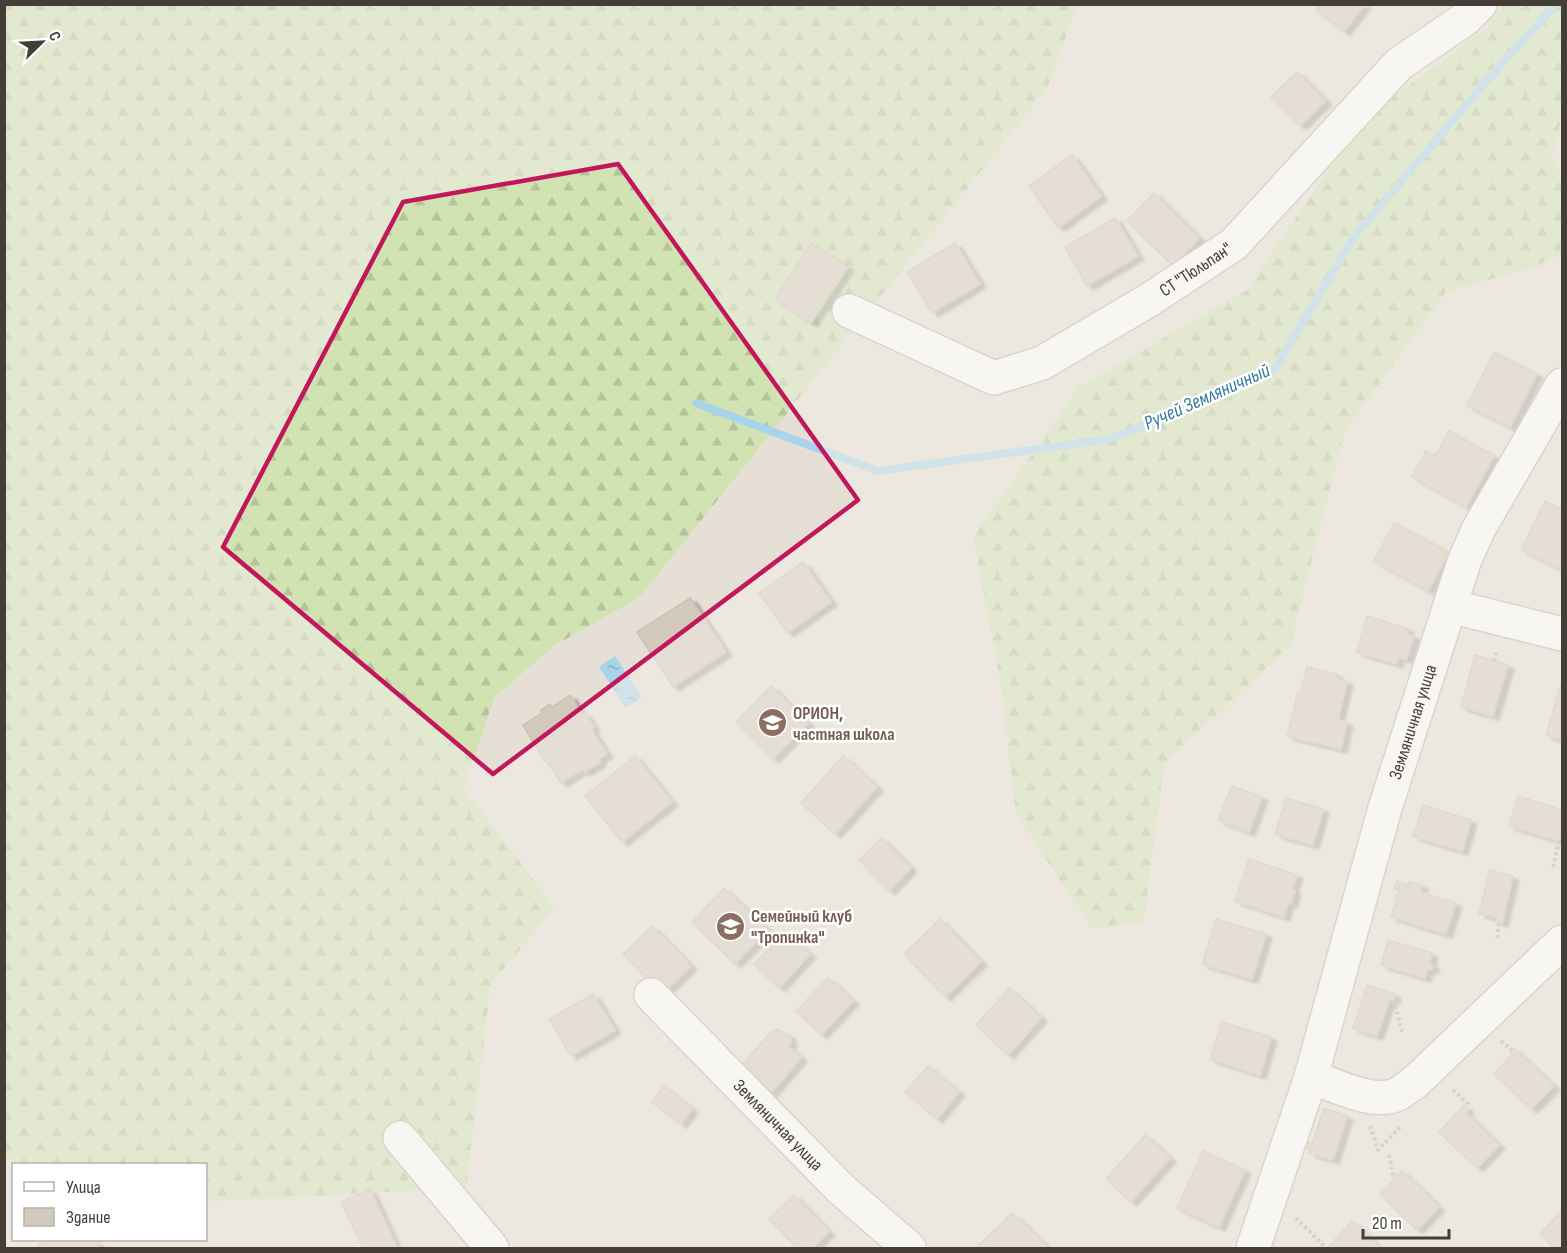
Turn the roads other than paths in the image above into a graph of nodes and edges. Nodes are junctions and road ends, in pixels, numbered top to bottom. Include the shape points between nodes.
1 (1480, 4) edge
2 (849, 311) dead end
3 (1563, 385) edge
4 (1450, 606) junction
5 (1563, 634) edge
6 (1563, 942) edge
7 (651, 995) dead end
8 (1311, 1077) junction
9 (400, 1138) dead end
10 (492, 1248) edge
11 (909, 1248) edge
12 (1253, 1248) edge

1 - 2 street, СТ "Тюльпан" via 1465,19 1399,64 1234,244 1042,363 994,378
3 - 4 street, Земляничная улица via 1478,530
4 - 5 street
4 - 8 street, Земляничная улица via 1385,808
6 - 8 street via 1397,1095 1367,1097
7 - 11 street, Земляничная улица via 841,1189
8 - 12 street, Земляничная улица
9 - 10 street

